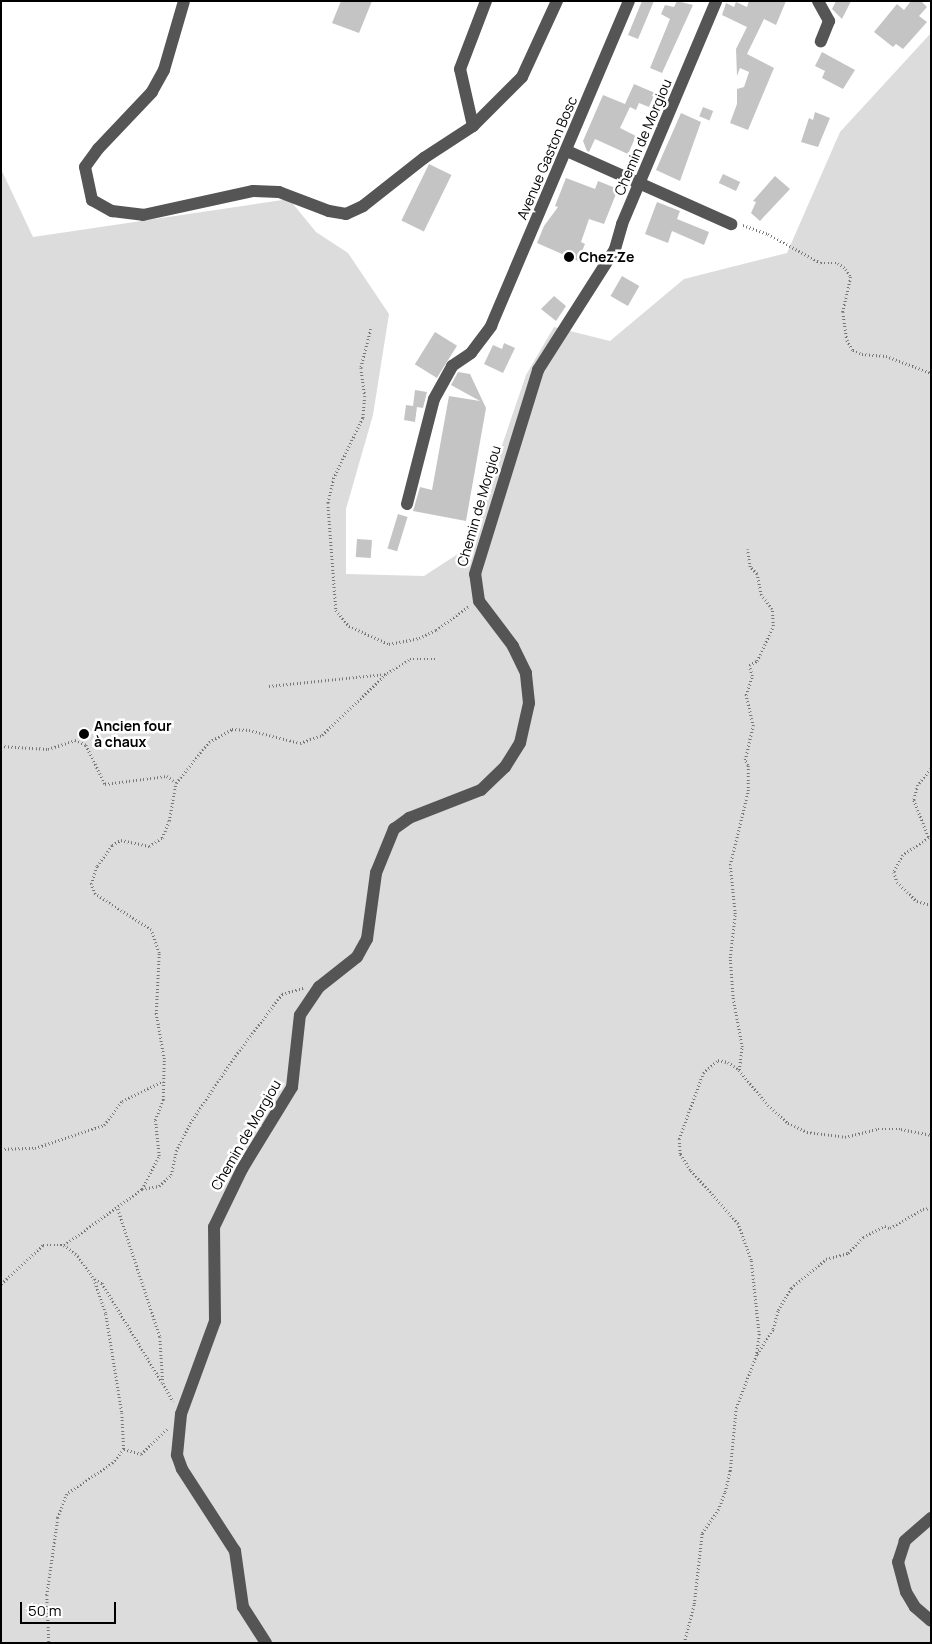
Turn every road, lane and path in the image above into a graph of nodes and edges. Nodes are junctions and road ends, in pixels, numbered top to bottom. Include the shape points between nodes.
1 (184, 1) edge
2 (486, 1) edge
3 (557, 1) edge
4 (629, 1) edge
5 (716, 1) edge
6 (818, 1) edge
7 (821, 41) dead end
8 (473, 126) junction
9 (567, 151) junction
10 (639, 183) junction
11 (732, 224) joint
12 (371, 329) dead end
13 (931, 373) edge
14 (407, 504) dead end
15 (747, 549) dead end
16 (479, 601) junction
17 (435, 659) dead end
18 (387, 673) junction
19 (269, 686) dead end
20 (1, 746) edge
21 (931, 769) edge
22 (176, 783) junction
23 (931, 905) edge
24 (324, 982) junction
25 (740, 1070) junction
26 (163, 1081) junction
27 (931, 1135) edge
28 (1, 1149) edge
29 (142, 1189) junction
30 (931, 1208) edge
31 (118, 1209) junction
32 (64, 1245) junction
33 (94, 1278) junction
34 (1, 1284) edge
35 (756, 1356) junction
36 (163, 1383) junction
37 (180, 1419) junction
38 (124, 1449) junction
39 (931, 1518) edge
40 (931, 1621) edge
41 (49, 1643) edge
42 (266, 1643) edge
43 (684, 1643) edge

1 - 8 street via 164,70 152,92 85,167 92,200 112,211 142,215 253,191 279,192 346,214 364,206 424,158
2 - 8 street via 460,69
3 - 8 street via 522,77
4 - 9 street, Avenue Gaston Bosc
5 - 10 street, Chemin de Morgiou
6 - 7 street via 829,21
9 - 10 street
9 - 14 street, Avenue Gaston Bosc via 491,326 471,354 452,366 434,399
10 - 11 street
10 - 16 street, Chemin de Morgiou via 615,249 552,344 526,400 475,574
11 - 13 path via 768,234 820,263 838,263 851,277 843,312 847,340 853,350 886,356
12 - 16 path via 361,368 366,396 363,418 334,478 328,503 336,610 349,626 389,644 419,638 436,630
15 - 25 path via 761,595 772,609 773,626 757,661 749,665 752,676 746,695 753,726 745,760 748,765 748,791 730,865 735,914 730,958 733,1000 742,1047
16 - 24 street, Chemin de Morgiou via 513,646 526,673 529,703 520,743 505,767 481,790 396,826 376,873 370,900 370,930 363,948 354,960
17 - 18 path via 410,659
18 - 19 path
18 - 22 path via 322,735 300,743 232,729 209,742
20 - 22 path via 48,749 75,740 86,745 105,784 167,776
21 - 23 path via 918,785 914,800 929,838 902,856 894,872 897,882 917,901
22 - 26 path via 169,821 162,838 149,846 121,840 112,844 97,866 91,884 95,894 108,904 132,915 152,930 160,961 156,1014 163,1044
24 - 29 path via 282,994 190,1123 176,1151 171,1175 159,1186
24 - 37 street, Chemin de Morgiou via 298,1019 296,1072 292,1087 242,1170 216,1221 212,1251 215,1321
25 - 27 path via 768,1106 788,1123 807,1132 845,1137 878,1129 902,1129
25 - 35 path via 728,1062 718,1060 710,1064 703,1073 679,1139 680,1154 690,1170 726,1208 745,1240 757,1302
26 - 28 path via 122,1101 104,1125 35,1148
26 - 29 path via 163,1100 155,1120 159,1156
29 - 31 path
30 - 35 path via 863,1237 848,1253 826,1259 791,1288 778,1310 773,1329
31 - 32 path
31 - 36 path via 160,1337
32 - 33 path via 78,1256
32 - 34 path via 43,1245
33 - 36 path via 102,1283
33 - 38 path via 106,1314 122,1413
35 - 43 path via 736,1408 730,1472 724,1492 718,1510 702,1533 694,1604
36 - 37 path
37 - 38 path via 164,1430 142,1454
37 - 42 street, Chemin de Morgiou via 177,1449 180,1464 235,1551 243,1607
38 - 41 path via 113,1463 67,1494 58,1518 47,1595
39 - 40 street via 905,1541 898,1562 906,1592 915,1607

